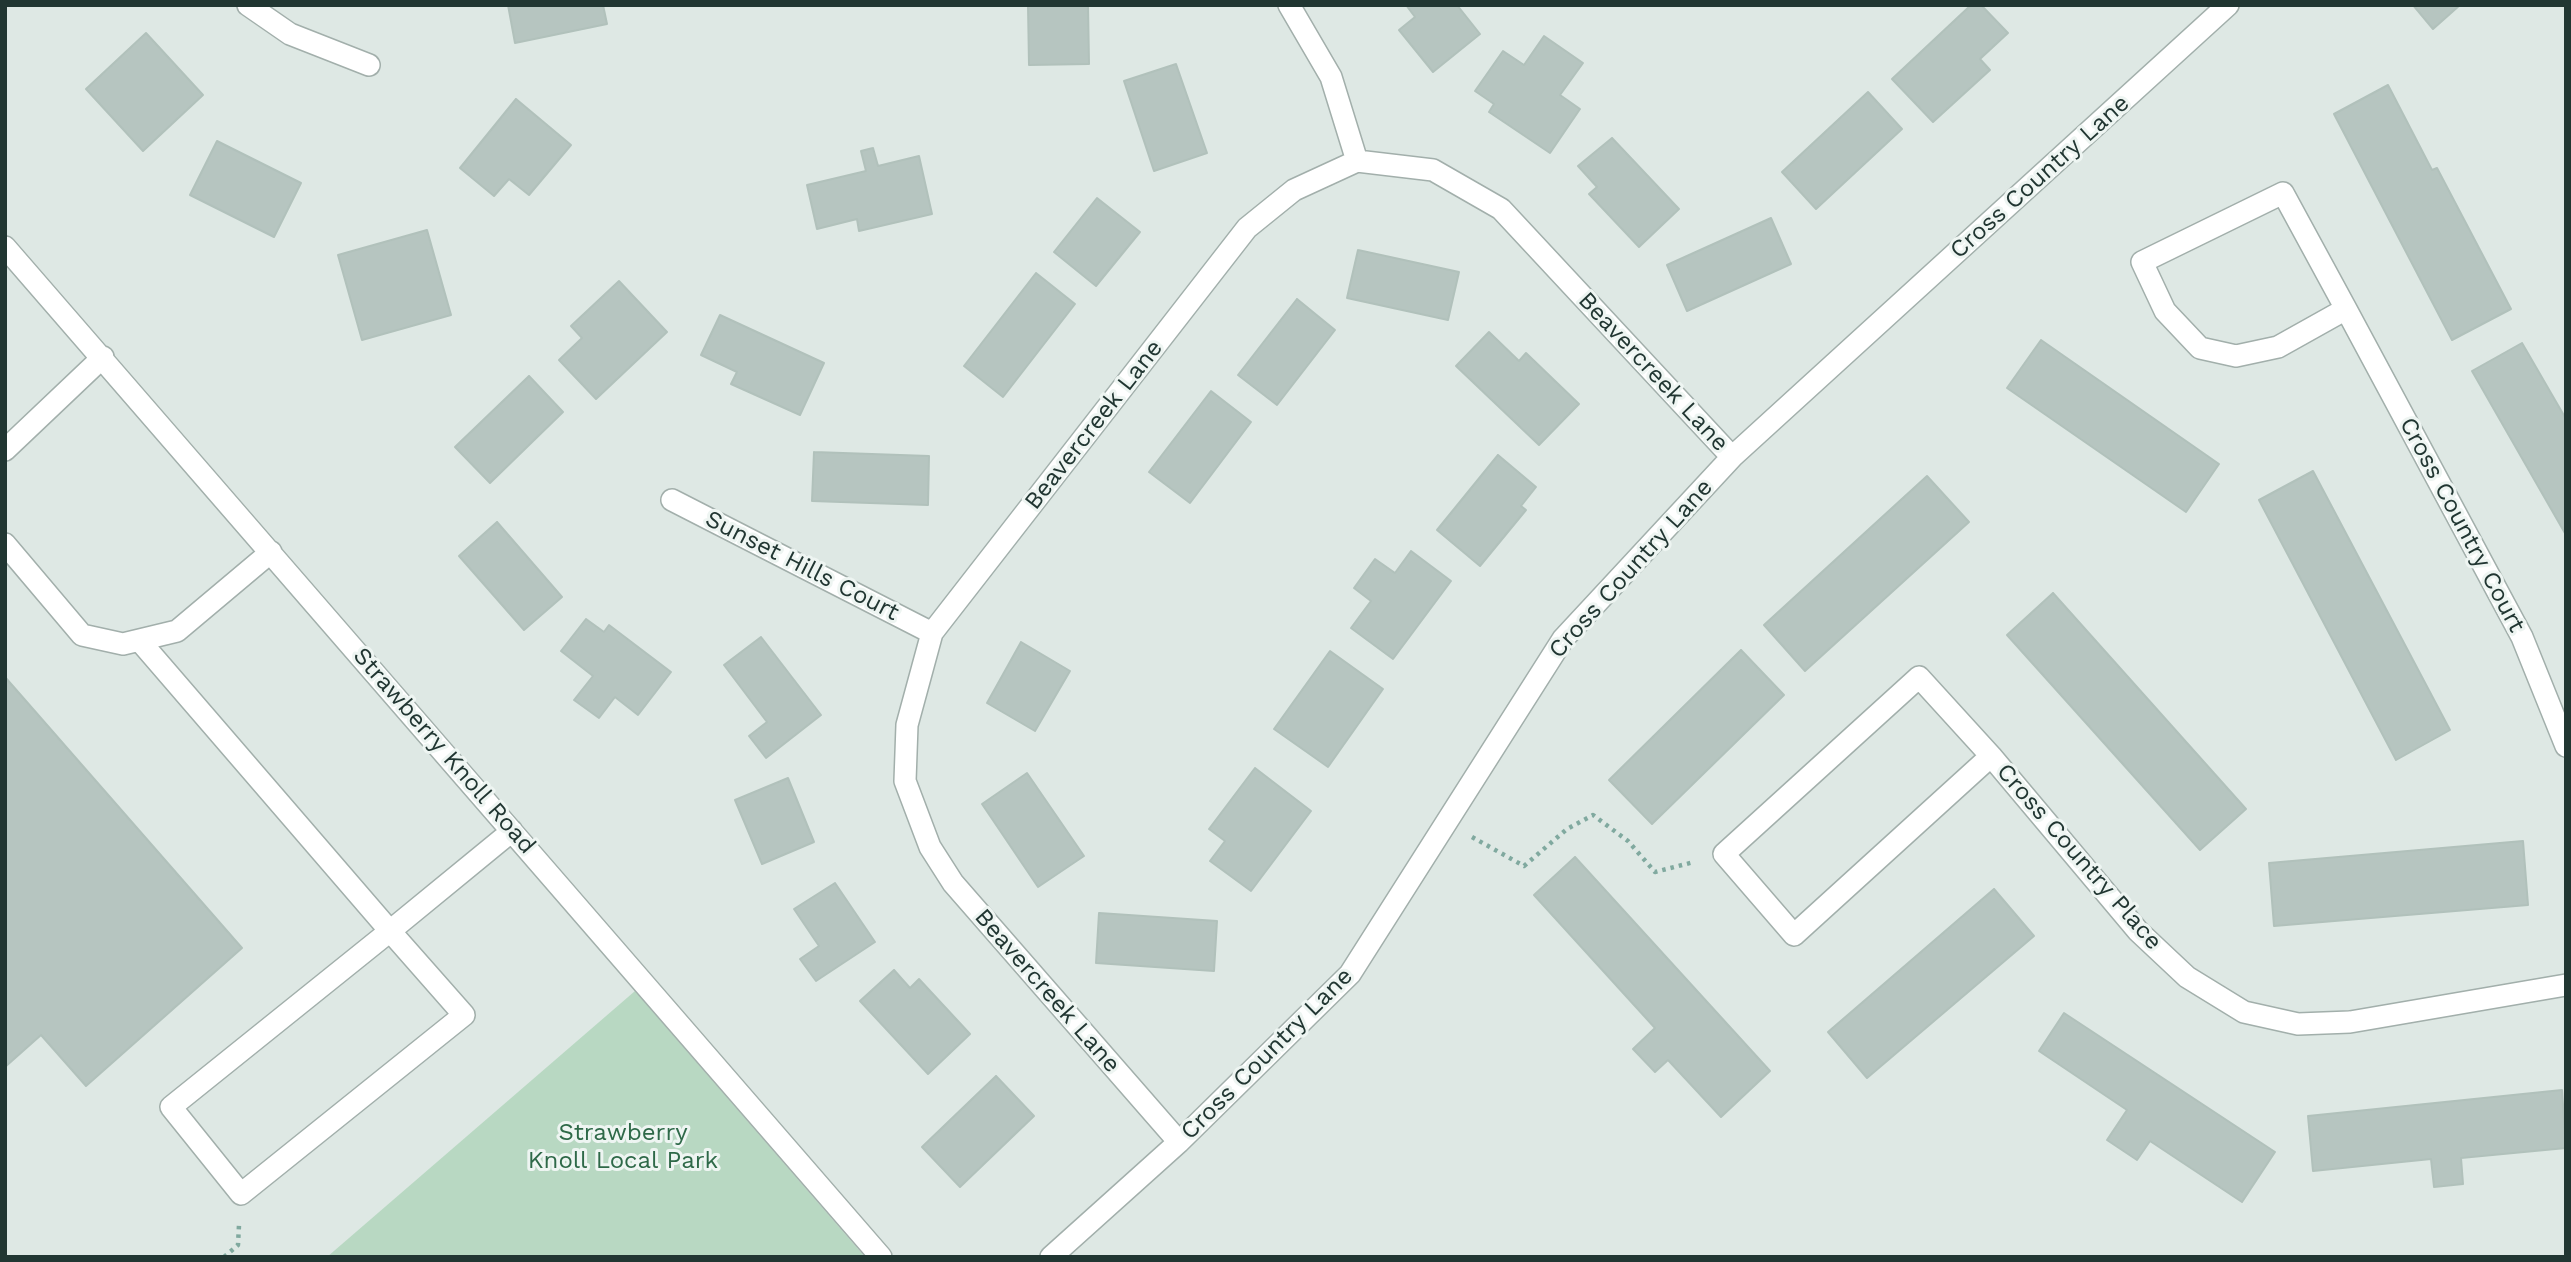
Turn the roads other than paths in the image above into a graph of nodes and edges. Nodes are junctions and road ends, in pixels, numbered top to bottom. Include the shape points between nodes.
1 (248, 5) edge
2 (1289, 5) edge
3 (2228, 5) edge
4 (369, 65) dead end
5 (1357, 162) junction
6 (5, 247) edge
7 (2346, 309) junction
8 (103, 358) junction
9 (5, 450) edge
10 (1732, 457) junction
11 (672, 500) dead end
12 (5, 544) edge
13 (271, 552) junction
14 (932, 633) junction
15 (139, 640) junction
16 (2566, 746) edge
17 (1990, 756) junction
18 (512, 831) junction
19 (390, 931) junction
20 (2566, 985) edge
21 (1179, 1142) junction
22 (881, 1257) edge
23 (1051, 1257) edge

1 - 4 street via 290,34
2 - 5 street via 1331,77
3 - 10 street, Cross Country Lane
5 - 10 street, Beavercreek Lane via 1433,170 1501,209
5 - 14 street, Beavercreek Lane via 1294,190 1247,228
6 - 8 street, Strawberry Knoll Road
7 - 7 street, Cross Country Court via 2283,193 2142,262 2165,311 2200,348 2236,356 2278,347
7 - 16 street, Cross Country Court via 2522,636
8 - 9 street
8 - 13 street, Strawberry Knoll Road
10 - 21 street, Cross Country Lane via 1563,639 1350,974
11 - 14 street, Sunset Hills Court
12 - 15 street via 82,635 123,644
13 - 15 street via 177,631
13 - 18 street, Strawberry Knoll Road
14 - 21 street, Beavercreek Lane via 907,725 905,781 930,847 953,883
15 - 19 street
17 - 17 street, Cross Country Place via 1919,677 1724,854 1794,935
17 - 20 street, Cross Country Place via 2138,931 2188,976 2244,1012 2298,1024 2350,1022
18 - 19 street
18 - 22 street, Strawberry Knoll Road
19 - 19 street via 464,1015 242,1194 170,1107
21 - 23 street, Cross Country Lane

